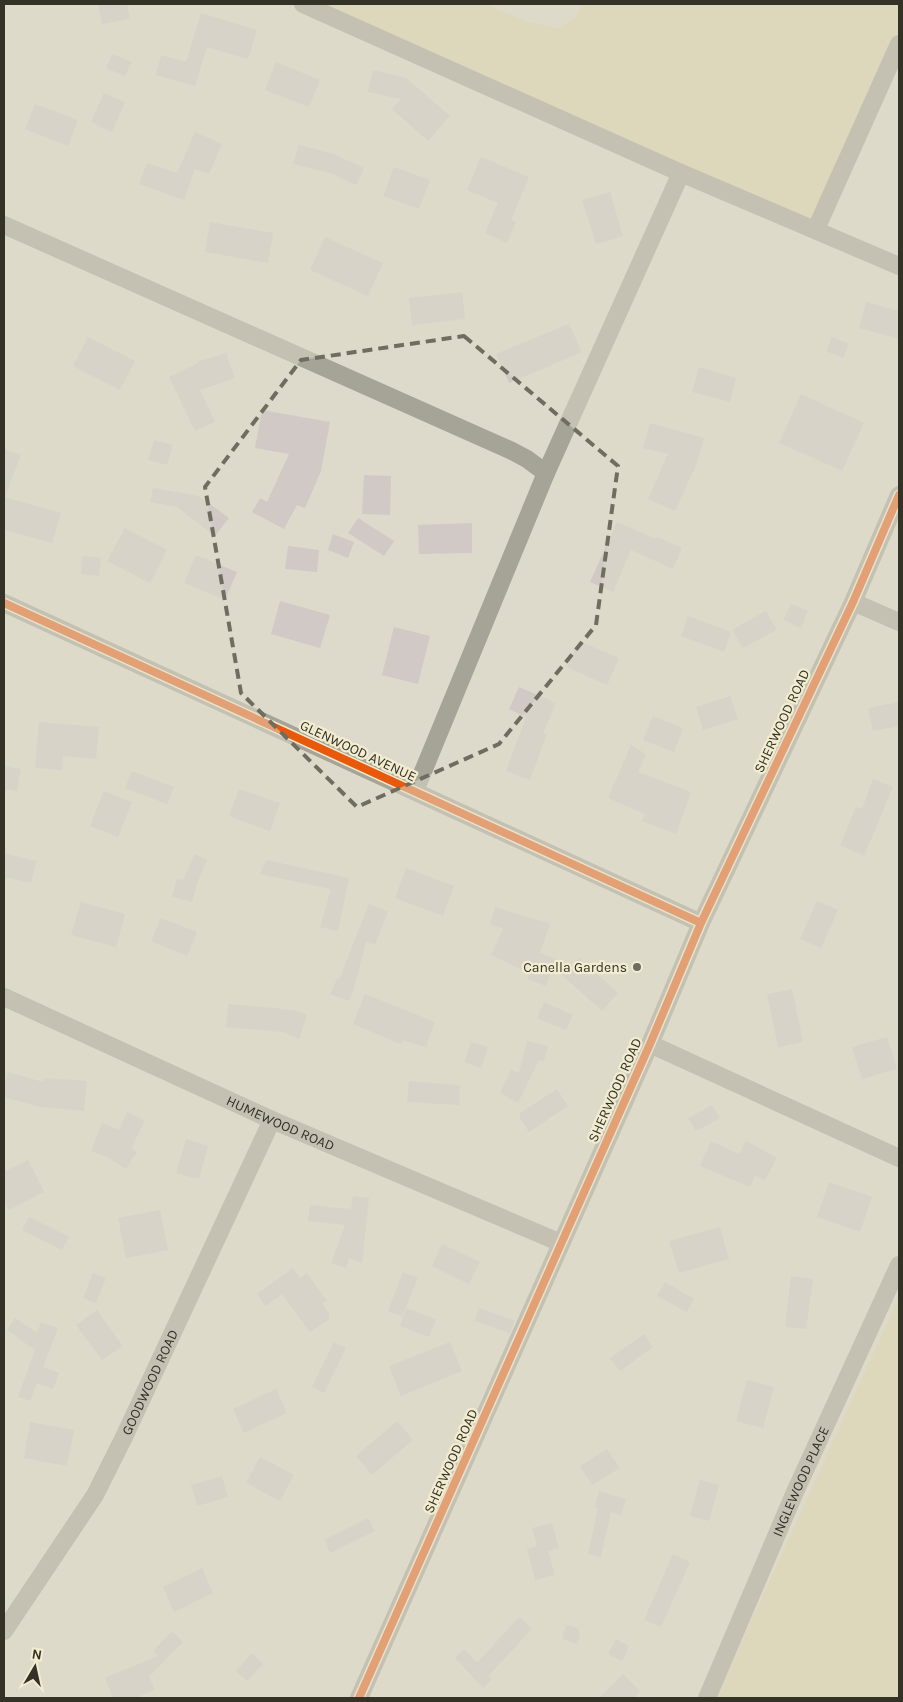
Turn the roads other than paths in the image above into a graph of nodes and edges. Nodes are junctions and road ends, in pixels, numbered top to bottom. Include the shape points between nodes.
1 (303, 4) edge
2 (899, 44) edge
3 (682, 173) junction
4 (4, 225) edge
5 (816, 230) junction
6 (899, 266) edge
7 (546, 473) junction
8 (899, 495) edge
9 (853, 602) junction
10 (4, 603) edge
11 (899, 622) edge
12 (415, 791) junction
13 (701, 923) junction
14 (4, 997) edge
15 (650, 1044) junction
16 (272, 1120) junction
17 (899, 1158) edge
18 (561, 1243) junction
19 (899, 1265) edge
20 (4, 1631) edge
21 (359, 1698) edge
22 (707, 1698) edge

1 - 3 street
2 - 5 street
3 - 5 street
3 - 7 street
4 - 7 street via 510,450
5 - 6 street
7 - 12 street
8 - 9 street, SHERWOOD ROAD
9 - 11 street
9 - 13 street, SHERWOOD ROAD
10 - 12 street, GLENWOOD AVENUE
12 - 13 street, GLENWOOD AVENUE
13 - 15 street, SHERWOOD ROAD
14 - 16 street, HUMEWOOD ROAD
15 - 17 street
15 - 18 street, SHERWOOD ROAD
16 - 18 street, HUMEWOOD ROAD
16 - 20 street, GOODWOOD ROAD via 95,1495
18 - 21 street, SHERWOOD ROAD
19 - 22 street, INGLEWOOD PLACE via 795,1492

